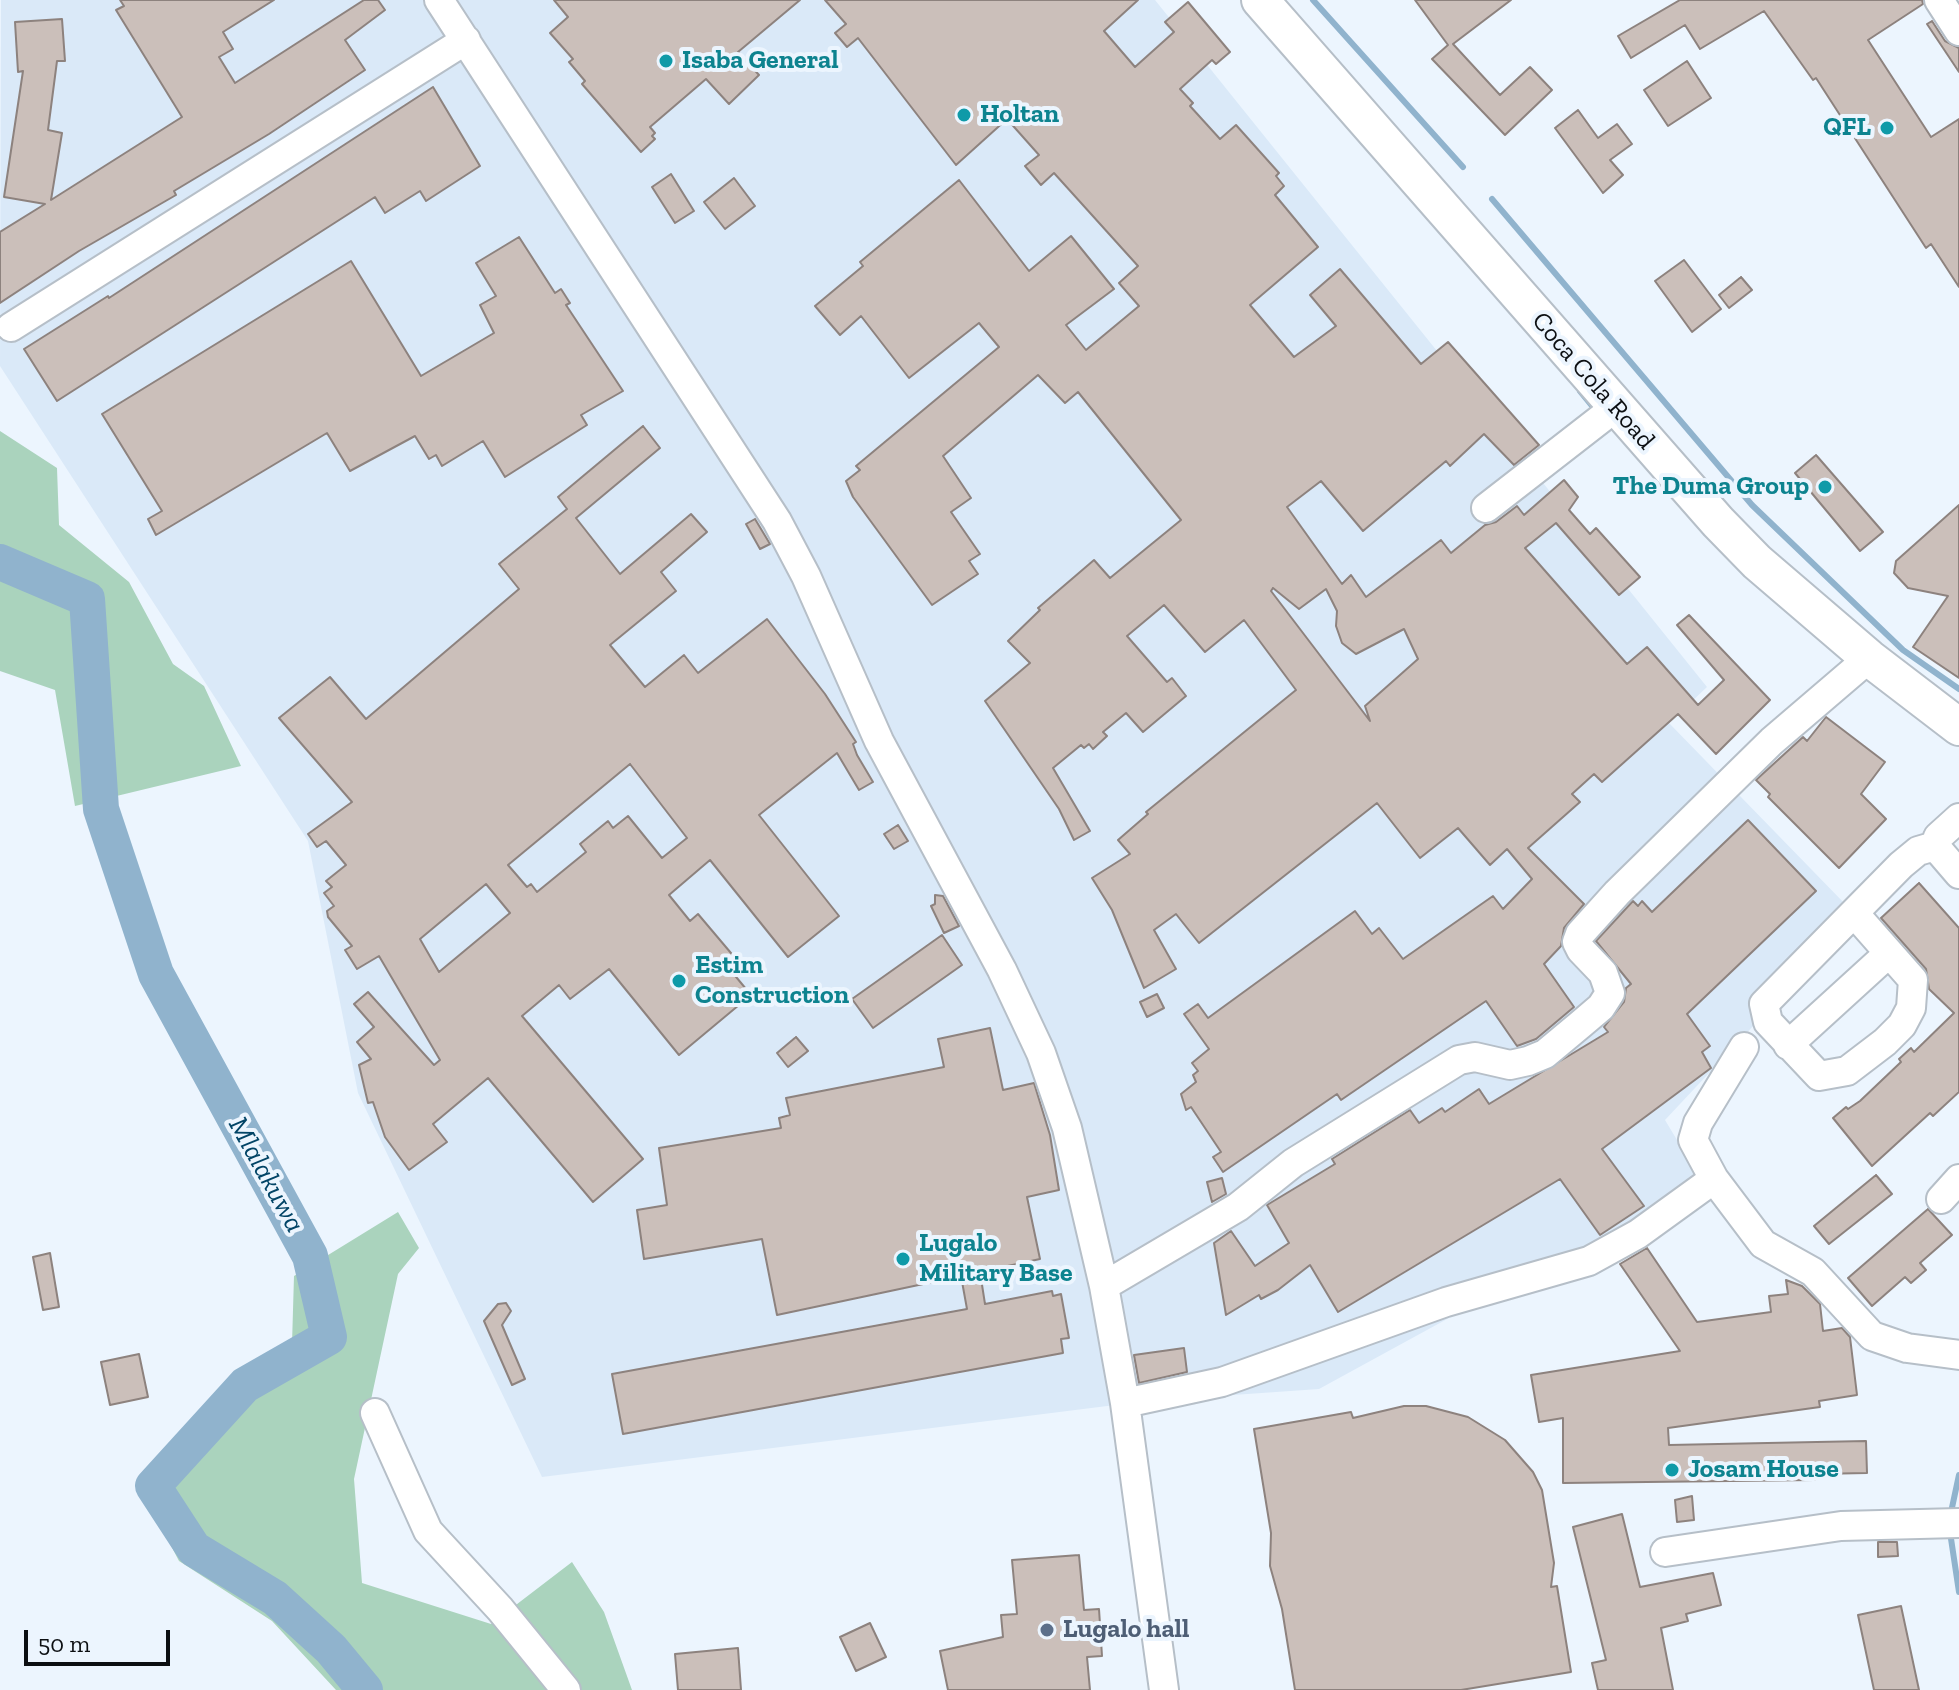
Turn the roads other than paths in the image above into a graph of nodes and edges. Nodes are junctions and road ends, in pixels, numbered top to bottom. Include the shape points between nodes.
1 (439, 0) edge
2 (1260, 0) edge
3 (466, 40) junction
4 (11, 327) dead end
5 (1616, 407) junction
6 (1486, 508) dead end
7 (1869, 658) junction
8 (1959, 727) edge
9 (1959, 818) edge
10 (1935, 846) junction
11 (1959, 874) edge
12 (1854, 913) junction
13 (1889, 953) junction
14 (1788, 1045) junction
15 (1744, 1047) dead end
16 (1714, 1179) junction
17 (1104, 1286) junction
18 (1959, 1355) edge
19 (1125, 1403) junction
20 (375, 1413) dead end
21 (1959, 1523) edge
22 (1665, 1552) dead end
23 (566, 1690) edge
24 (1164, 1690) edge

1 - 3 lane
2 - 5 main road, Coca Cola Road
3 - 4 lane
3 - 17 lane via 777,521 806,576 866,715 1041,1053 1067,1128
5 - 6 lane
5 - 7 main road, Coca Cola Road via 1757,562
7 - 8 main road, Coca Cola Road
7 - 17 lane via 1772,741 1580,934 1581,950 1603,973 1610,993 1601,1007 1545,1054 1510,1065 1475,1057 1459,1060 1293,1163 1238,1207
9 - 10 lane
10 - 11 lane
10 - 12 lane via 1918,851
12 - 13 lane
12 - 14 lane via 1764,1004 1768,1022
13 - 14 lane
13 - 14 lane via 1913,980 1911,1008 1885,1042 1847,1071 1819,1076
15 - 16 lane via 1693,1140
16 - 18 lane via 1763,1244 1813,1272 1872,1336 1907,1348
16 - 19 lane via 1638,1234 1589,1261 1434,1306 1222,1382
17 - 19 lane
19 - 24 lane
20 - 23 lane via 428,1531
21 - 22 lane via 1841,1526

